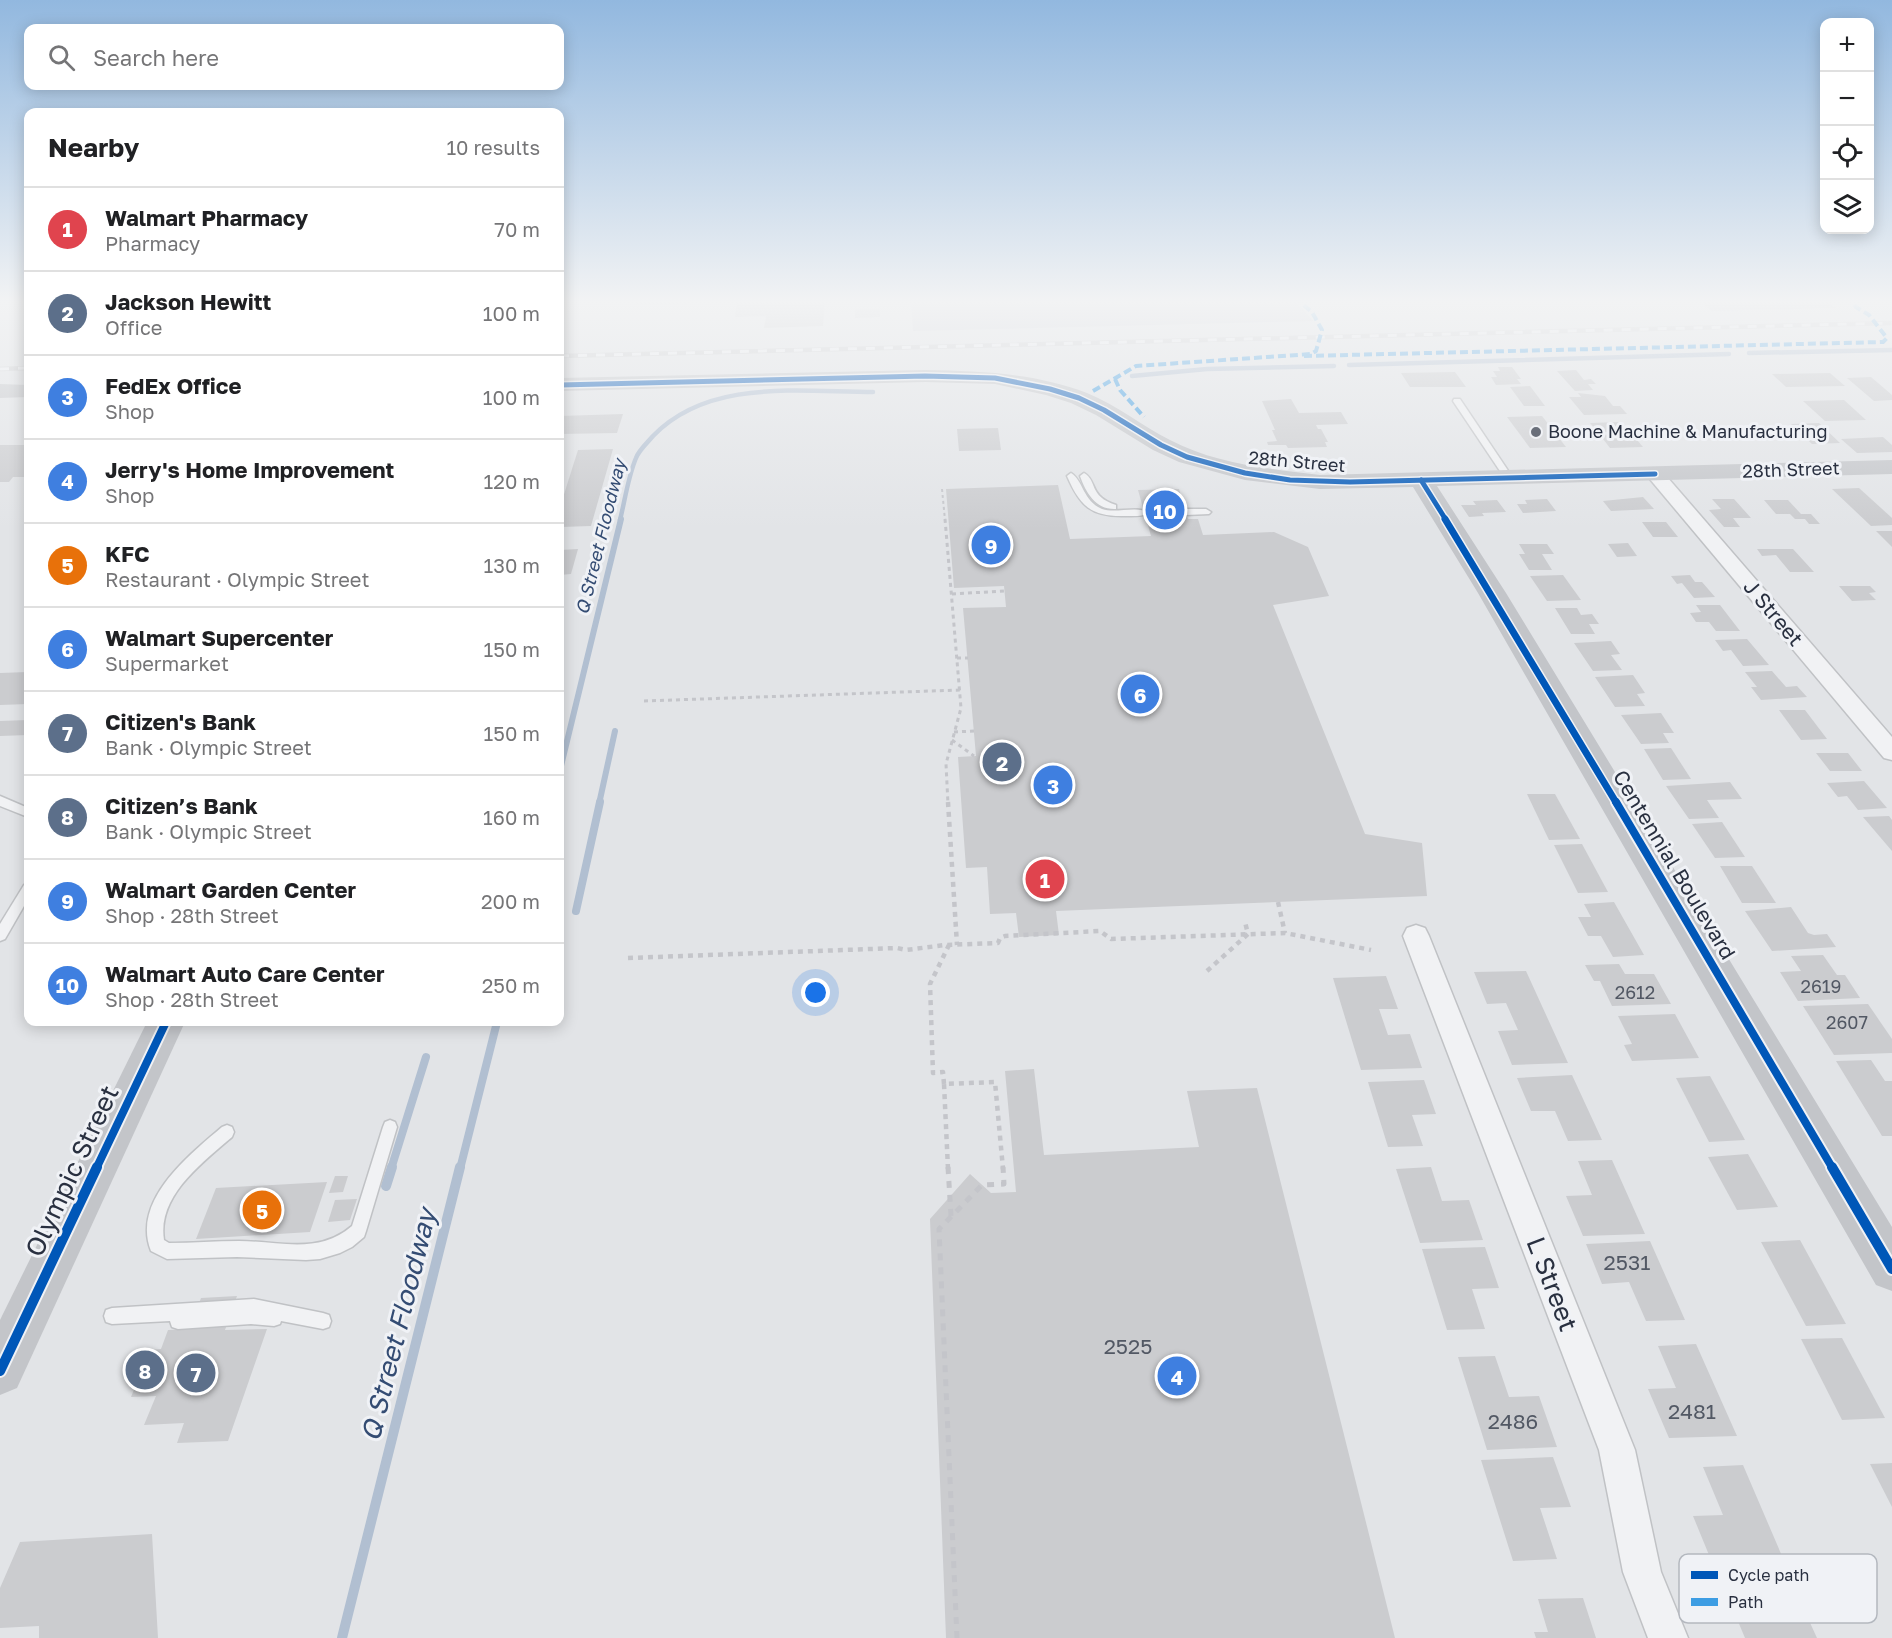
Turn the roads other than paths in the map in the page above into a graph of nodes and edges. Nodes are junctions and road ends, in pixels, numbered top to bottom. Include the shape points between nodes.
1 (907, 376) edge
2 (940, 376) edge
3 (564, 385) edge
4 (0, 390) edge
5 (24, 391) edge
6 (1457, 401) dead end
7 (1892, 467) edge
8 (1655, 474) junction
9 (1071, 476) dead end
10 (1084, 476) dead end
11 (1509, 478) junction
12 (1421, 480) junction
13 (1205, 508) dead end
14 (1185, 509) dead end
15 (1892, 752) edge
16 (0, 801) edge
17 (24, 811) edge
18 (24, 896) edge
19 (0, 935) edge
20 (1416, 936) dead end
21 (164, 1026) edge
22 (390, 1127) dead end
23 (227, 1132) dead end
24 (1892, 1269) edge
25 (112, 1316) dead end
26 (323, 1321) dead end
27 (0, 1371) edge
28 (1668, 1638) edge

1 - 3 main road, 28th Street
2 - 12 main road, 28th Street via 995,378 1050,388 1104,410 1187,457 1245,474 1320,482
4 - 5 main road
6 - 11 lane
7 - 8 main road, 28th Street
8 - 11 main road, 28th Street
8 - 15 street, J Street
9 - 10 lane via 1080,497 1093,509 1115,514 1143,510 1100,503 1090,495
11 - 12 main road, 28th Street
12 - 24 main road, Centennial Boulevard via 1492,593
13 - 14 lane
16 - 17 lane
18 - 19 lane
20 - 28 street, L Street via 1617,1450 1642,1572
21 - 27 main road, Olympic Street
22 - 23 lane via 358,1231 349,1241 338,1247 298,1252 248,1248 167,1251 158,1245 153,1233 164,1199 196,1158
25 - 26 lane via 173,1321 251,1316

